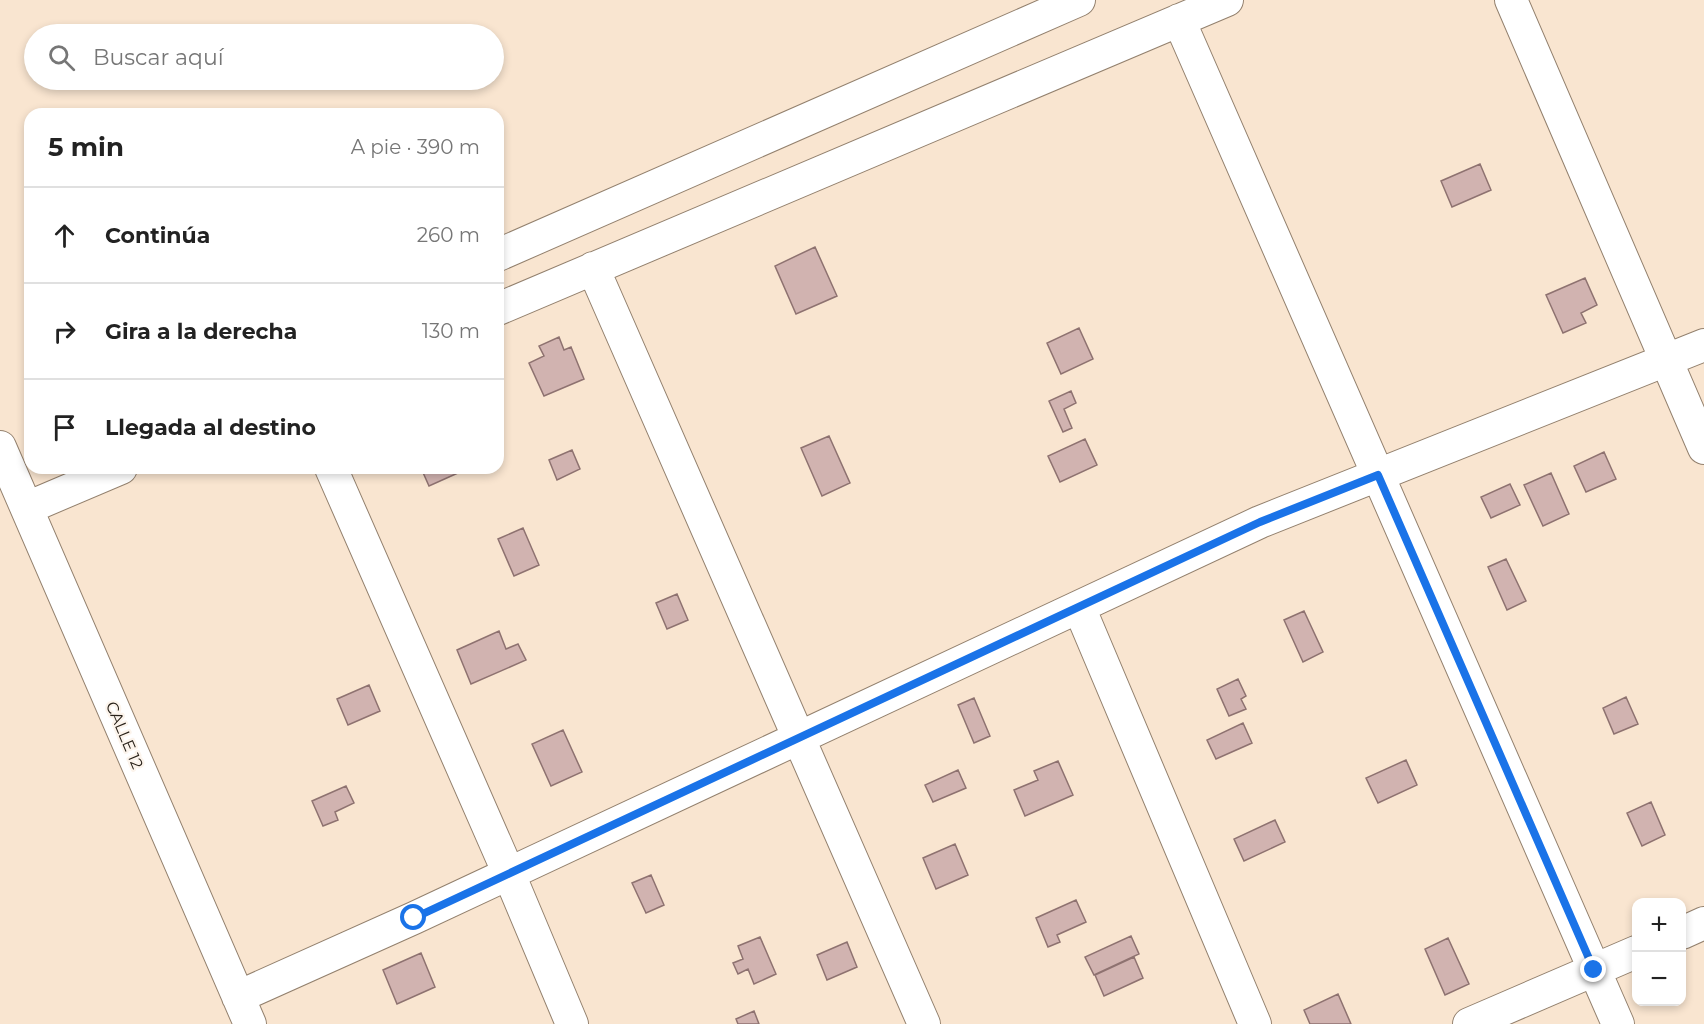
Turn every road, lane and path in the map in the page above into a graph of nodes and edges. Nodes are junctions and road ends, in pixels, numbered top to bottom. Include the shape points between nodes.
1 (1079, 0) edge
2 (1227, 0) edge
3 (1511, 0) edge
4 (1179, 20) junction
5 (504, 252) edge
6 (593, 268) junction
7 (504, 306) edge
8 (1704, 345) edge
9 (1665, 361) junction
10 (1704, 448) edge
11 (13, 459) edge
12 (107, 474) edge
13 (334, 474) edge
14 (1378, 475) junction
15 (27, 508) junction
16 (1079, 607) junction
17 (799, 738) junction
18 (509, 874) junction
19 (1704, 923) edge
20 (1686, 931) edge
21 (1632, 954) edge
22 (1594, 970) junction
23 (244, 1011) edge
24 (572, 1024) edge
25 (924, 1024) edge
26 (1255, 1024) edge
27 (1469, 1024) edge
28 (1618, 1024) edge

1 - 5 street
2 - 4 street
3 - 9 street
4 - 6 street
4 - 14 street
6 - 7 street
6 - 17 street
8 - 9 street
9 - 10 street
9 - 14 street
11 - 15 street, CALLE 12
12 - 15 street
13 - 18 street
14 - 16 street via 1260,522
14 - 22 street
15 - 23 street, CALLE 12
16 - 17 street
16 - 26 street
17 - 18 street
17 - 25 street
18 - 23 street
18 - 24 street
19 - 20 street
21 - 22 street
22 - 27 street
22 - 28 street

